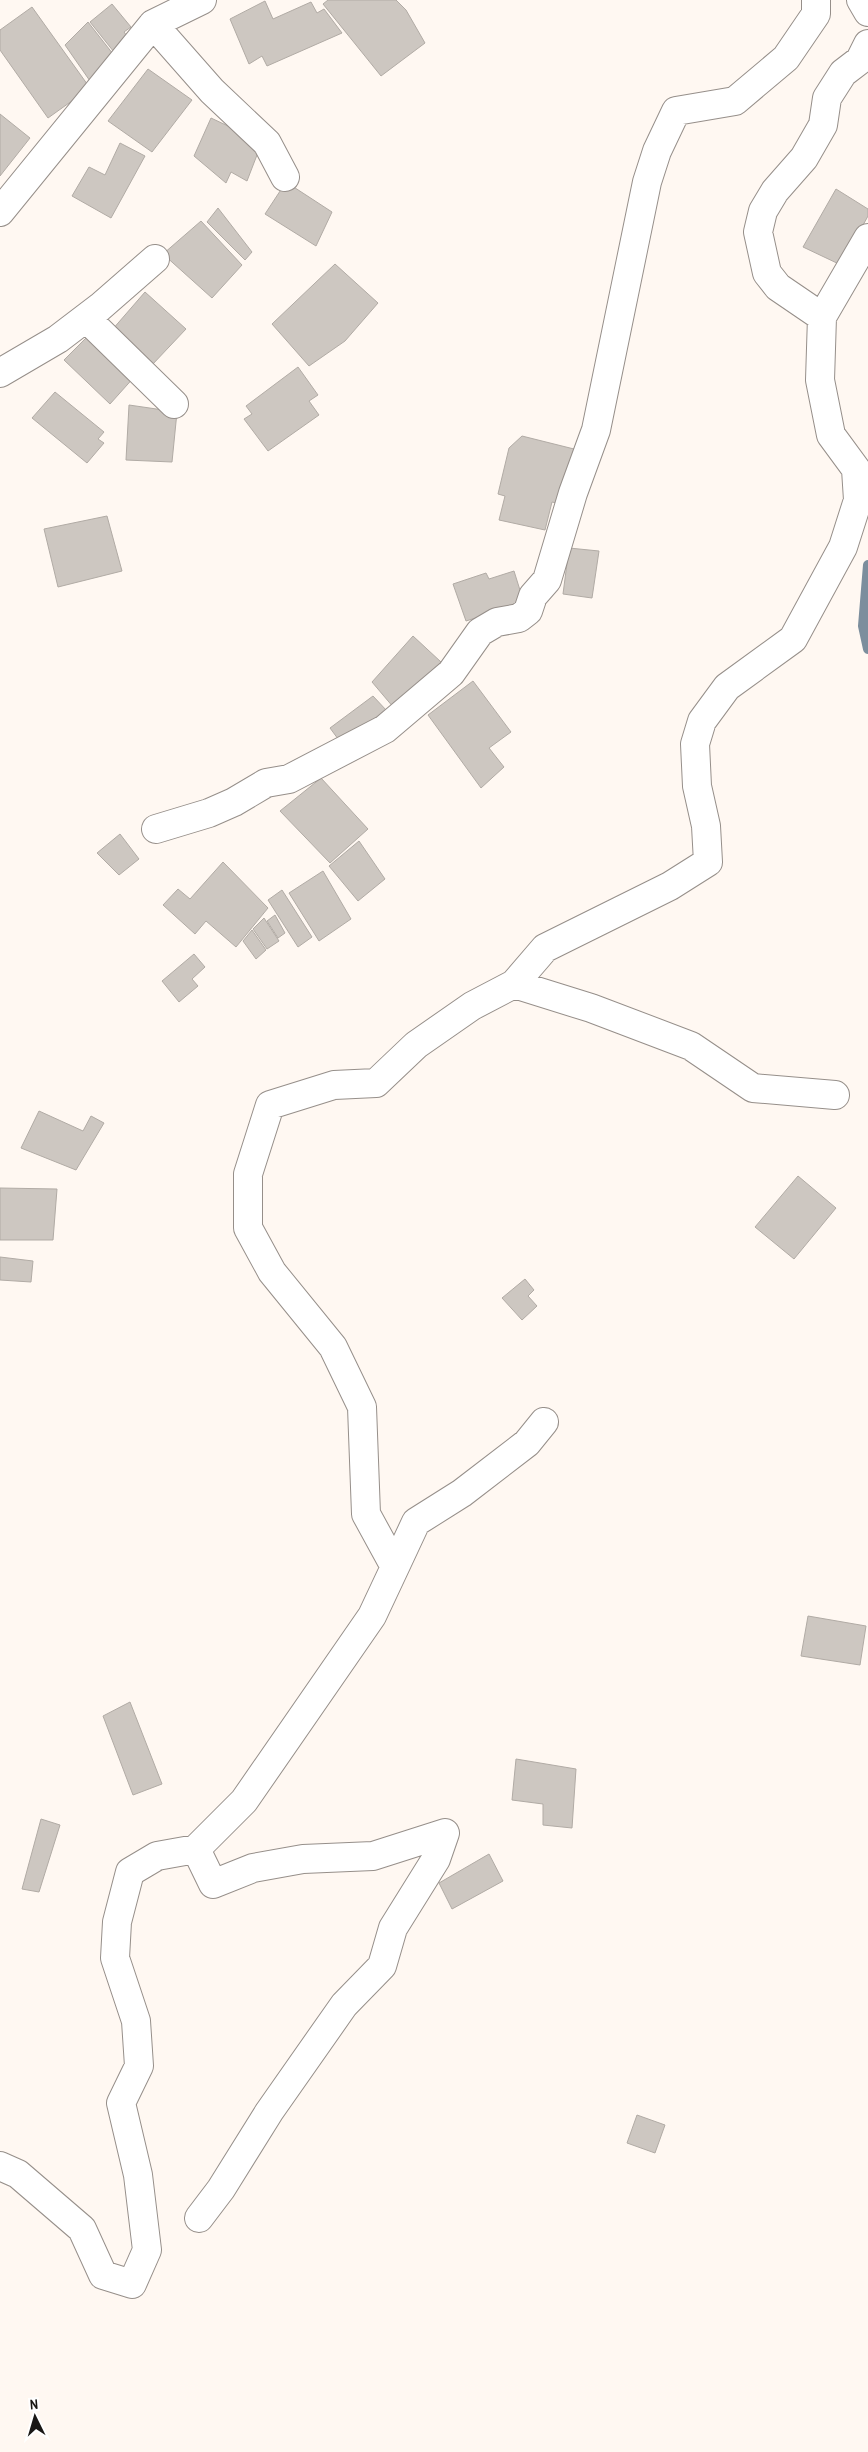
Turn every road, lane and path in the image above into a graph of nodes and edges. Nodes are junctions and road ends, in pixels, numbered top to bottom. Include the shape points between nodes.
1 (202, 0) edge
2 (816, 0) edge
3 (861, 0) edge
4 (868, 12) edge
5 (153, 24) junction
6 (868, 44) edge
7 (285, 177) dead end
8 (0, 212) edge
9 (868, 238) edge
10 (155, 259) dead end
11 (86, 318) junction
12 (822, 318) junction
13 (0, 373) edge
14 (174, 404) dead end
15 (156, 829) dead end
16 (514, 984) junction
17 (835, 1095) dead end
18 (544, 1422) dead end
19 (395, 1567) junction
20 (196, 1849) junction
21 (0, 2166) edge
22 (198, 2218) dead end

1 - 5 street
2 - 15 street via 816,14 786,58 735,101 676,111 647,182 596,430 573,492 547,580 533,596 528,612 519,618 497,622 480,632 451,673 385,729 288,779 266,783 210,813
3 - 4 street
5 - 7 street via 212,91 267,143
5 - 8 street
6 - 12 street via 860,60 843,73 827,98 823,125 804,158 775,191 763,211 758,232 767,273 778,287
9 - 12 street
10 - 11 street
11 - 13 street via 58,339
11 - 14 street
12 - 16 street via 820,380 829,426 831,435 856,469 858,500 843,547 792,639 727,687 702,721 696,744 697,786 706,826 708,862 670,886 545,948
16 - 17 street via 591,1008 691,1046 753,1088
16 - 19 street via 472,1006 416,1045 376,1083 334,1085 270,1105 248,1174 248,1228 272,1272 334,1347 362,1407 366,1514
18 - 19 street via 527,1443 462,1493 416,1522
19 - 20 street via 372,1616 244,1801
20 - 21 street via 157,1856 130,1872 117,1922 115,1958 136,2021 139,2066 121,2103 138,2175 147,2250 132,2284 103,2275 82,2229 18,2174
20 - 22 street via 213,1884 254,1868 303,1859 373,1856 445,1833 436,1859 393,1928 382,1966 344,2005 221,2189

